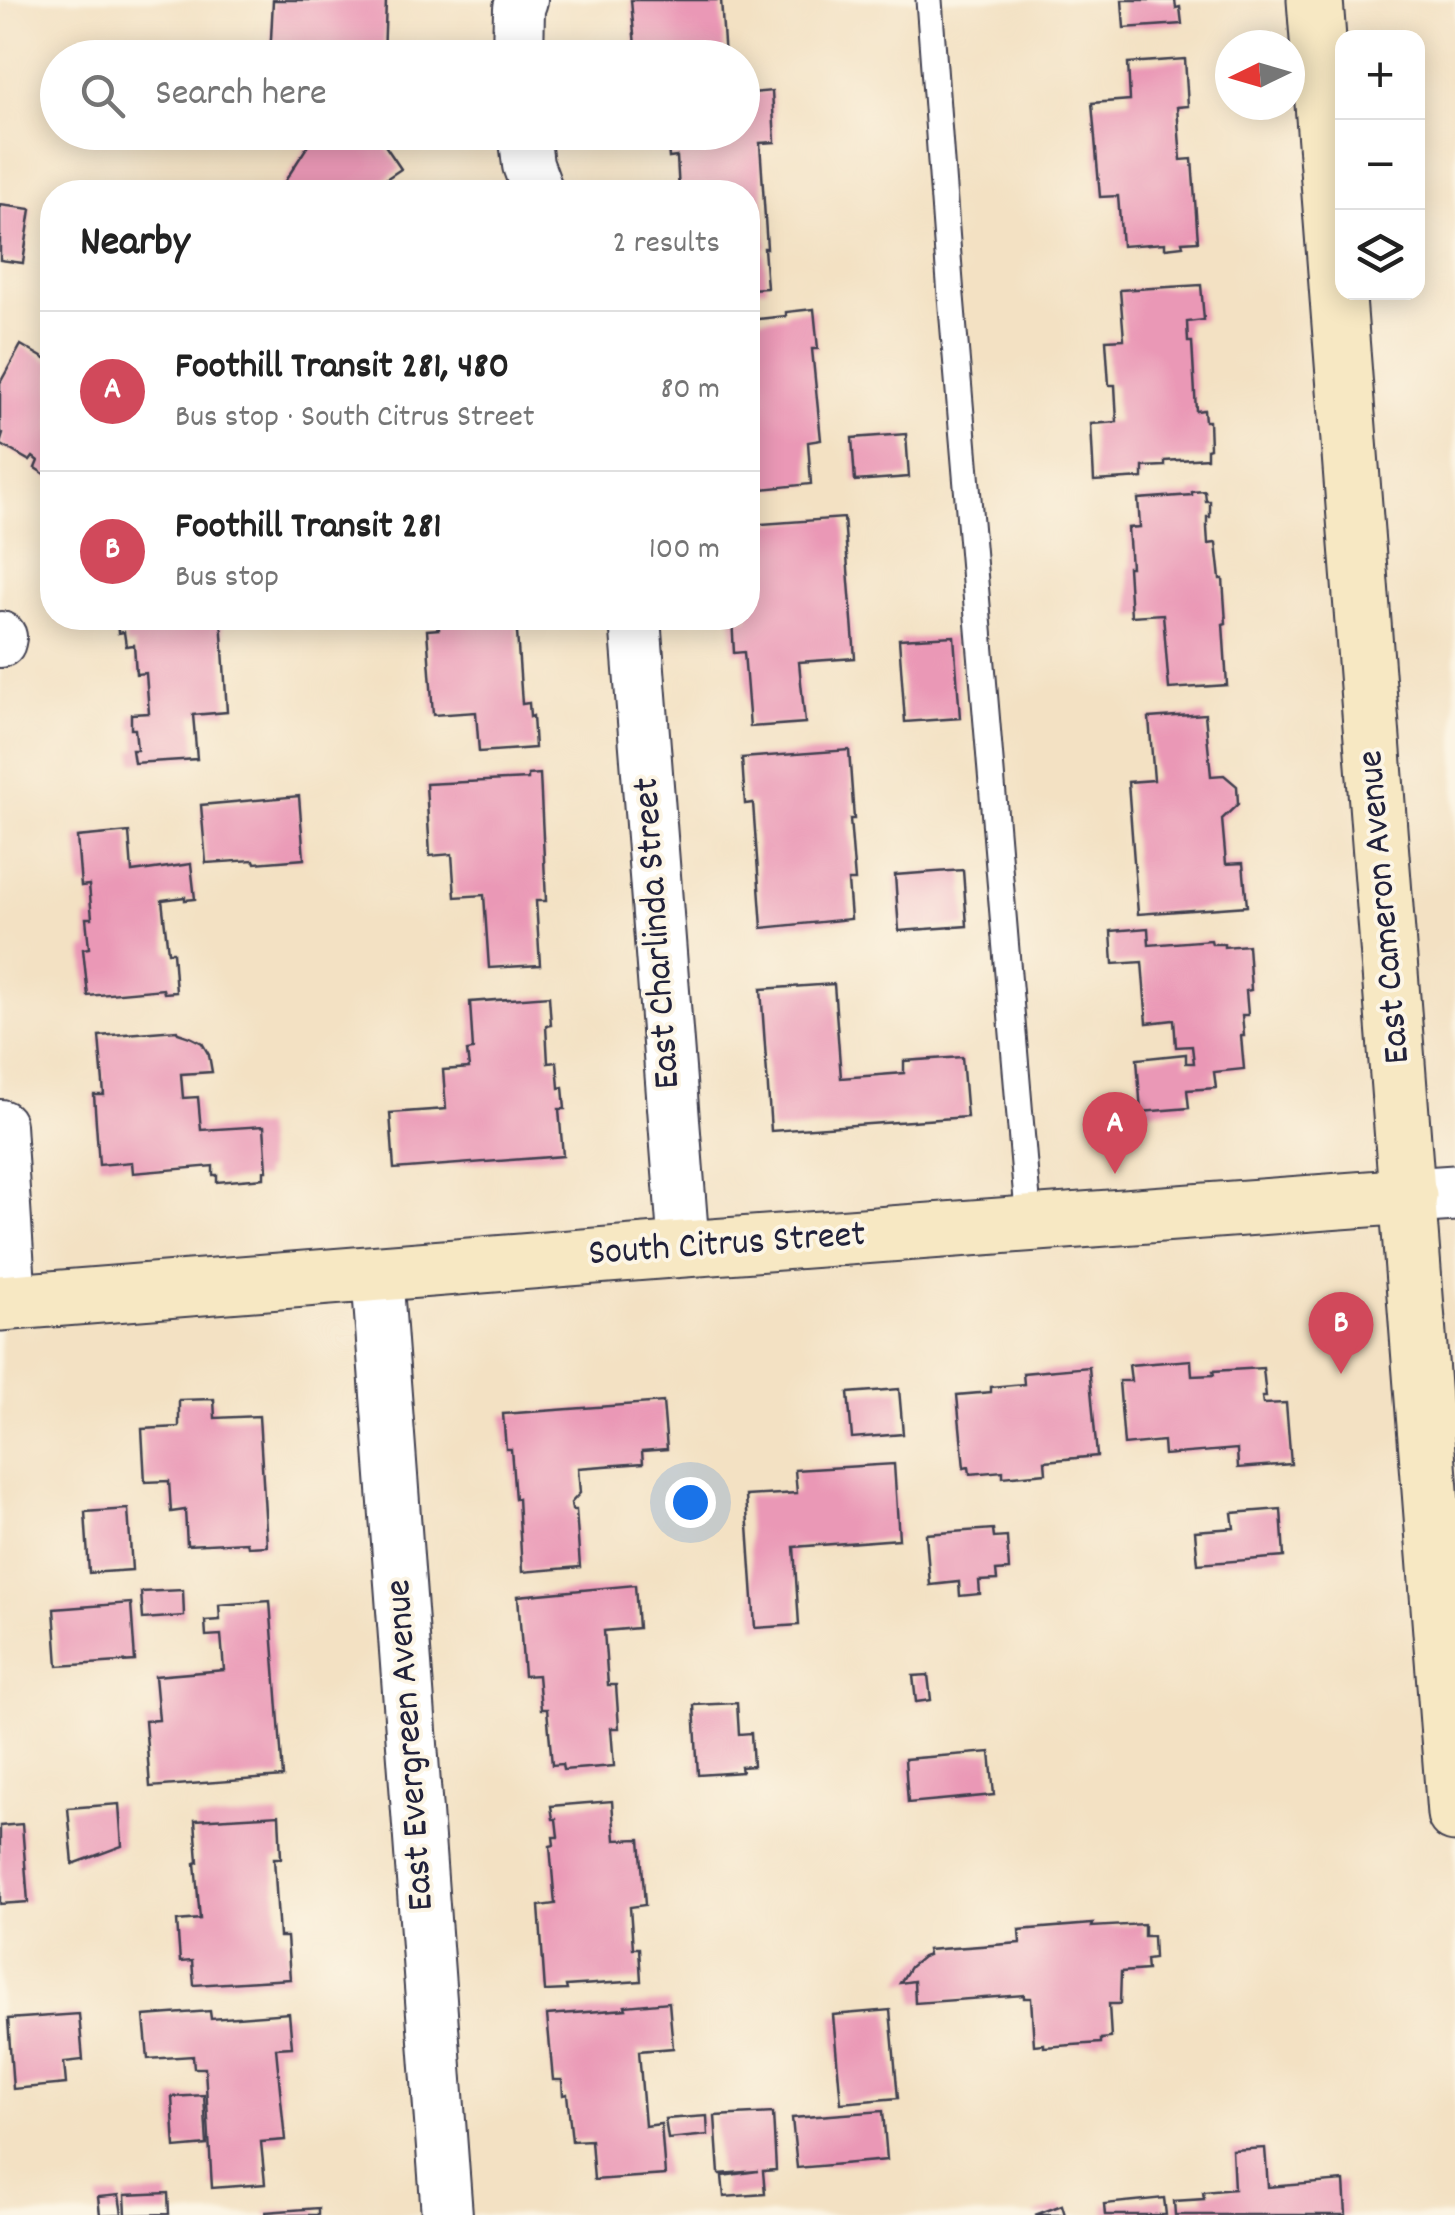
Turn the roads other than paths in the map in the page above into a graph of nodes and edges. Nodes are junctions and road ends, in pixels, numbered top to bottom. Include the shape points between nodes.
1 (522, 0) edge
2 (929, 0) edge
3 (1315, 0) edge
4 (518, 40) edge
5 (526, 150) edge
6 (533, 180) edge
7 (636, 630) edge
8 (0, 1125) edge
9 (1432, 1194) edge
10 (1030, 1224) junction
11 (684, 1249) junction
12 (377, 1274) junction
13 (6, 1303) edge
14 (1455, 1814) edge
15 (447, 2215) edge

1 - 4 street
2 - 10 lane
3 - 9 main road, East Cameron Avenue
5 - 6 street
7 - 11 street, East Charlinda Street
8 - 13 street
9 - 10 main road, South Citrus Street
9 - 14 main road, East Cameron Avenue
10 - 11 main road, South Citrus Street
11 - 12 main road, South Citrus Street
12 - 13 main road, South Citrus Street
12 - 15 street, East Evergreen Avenue

